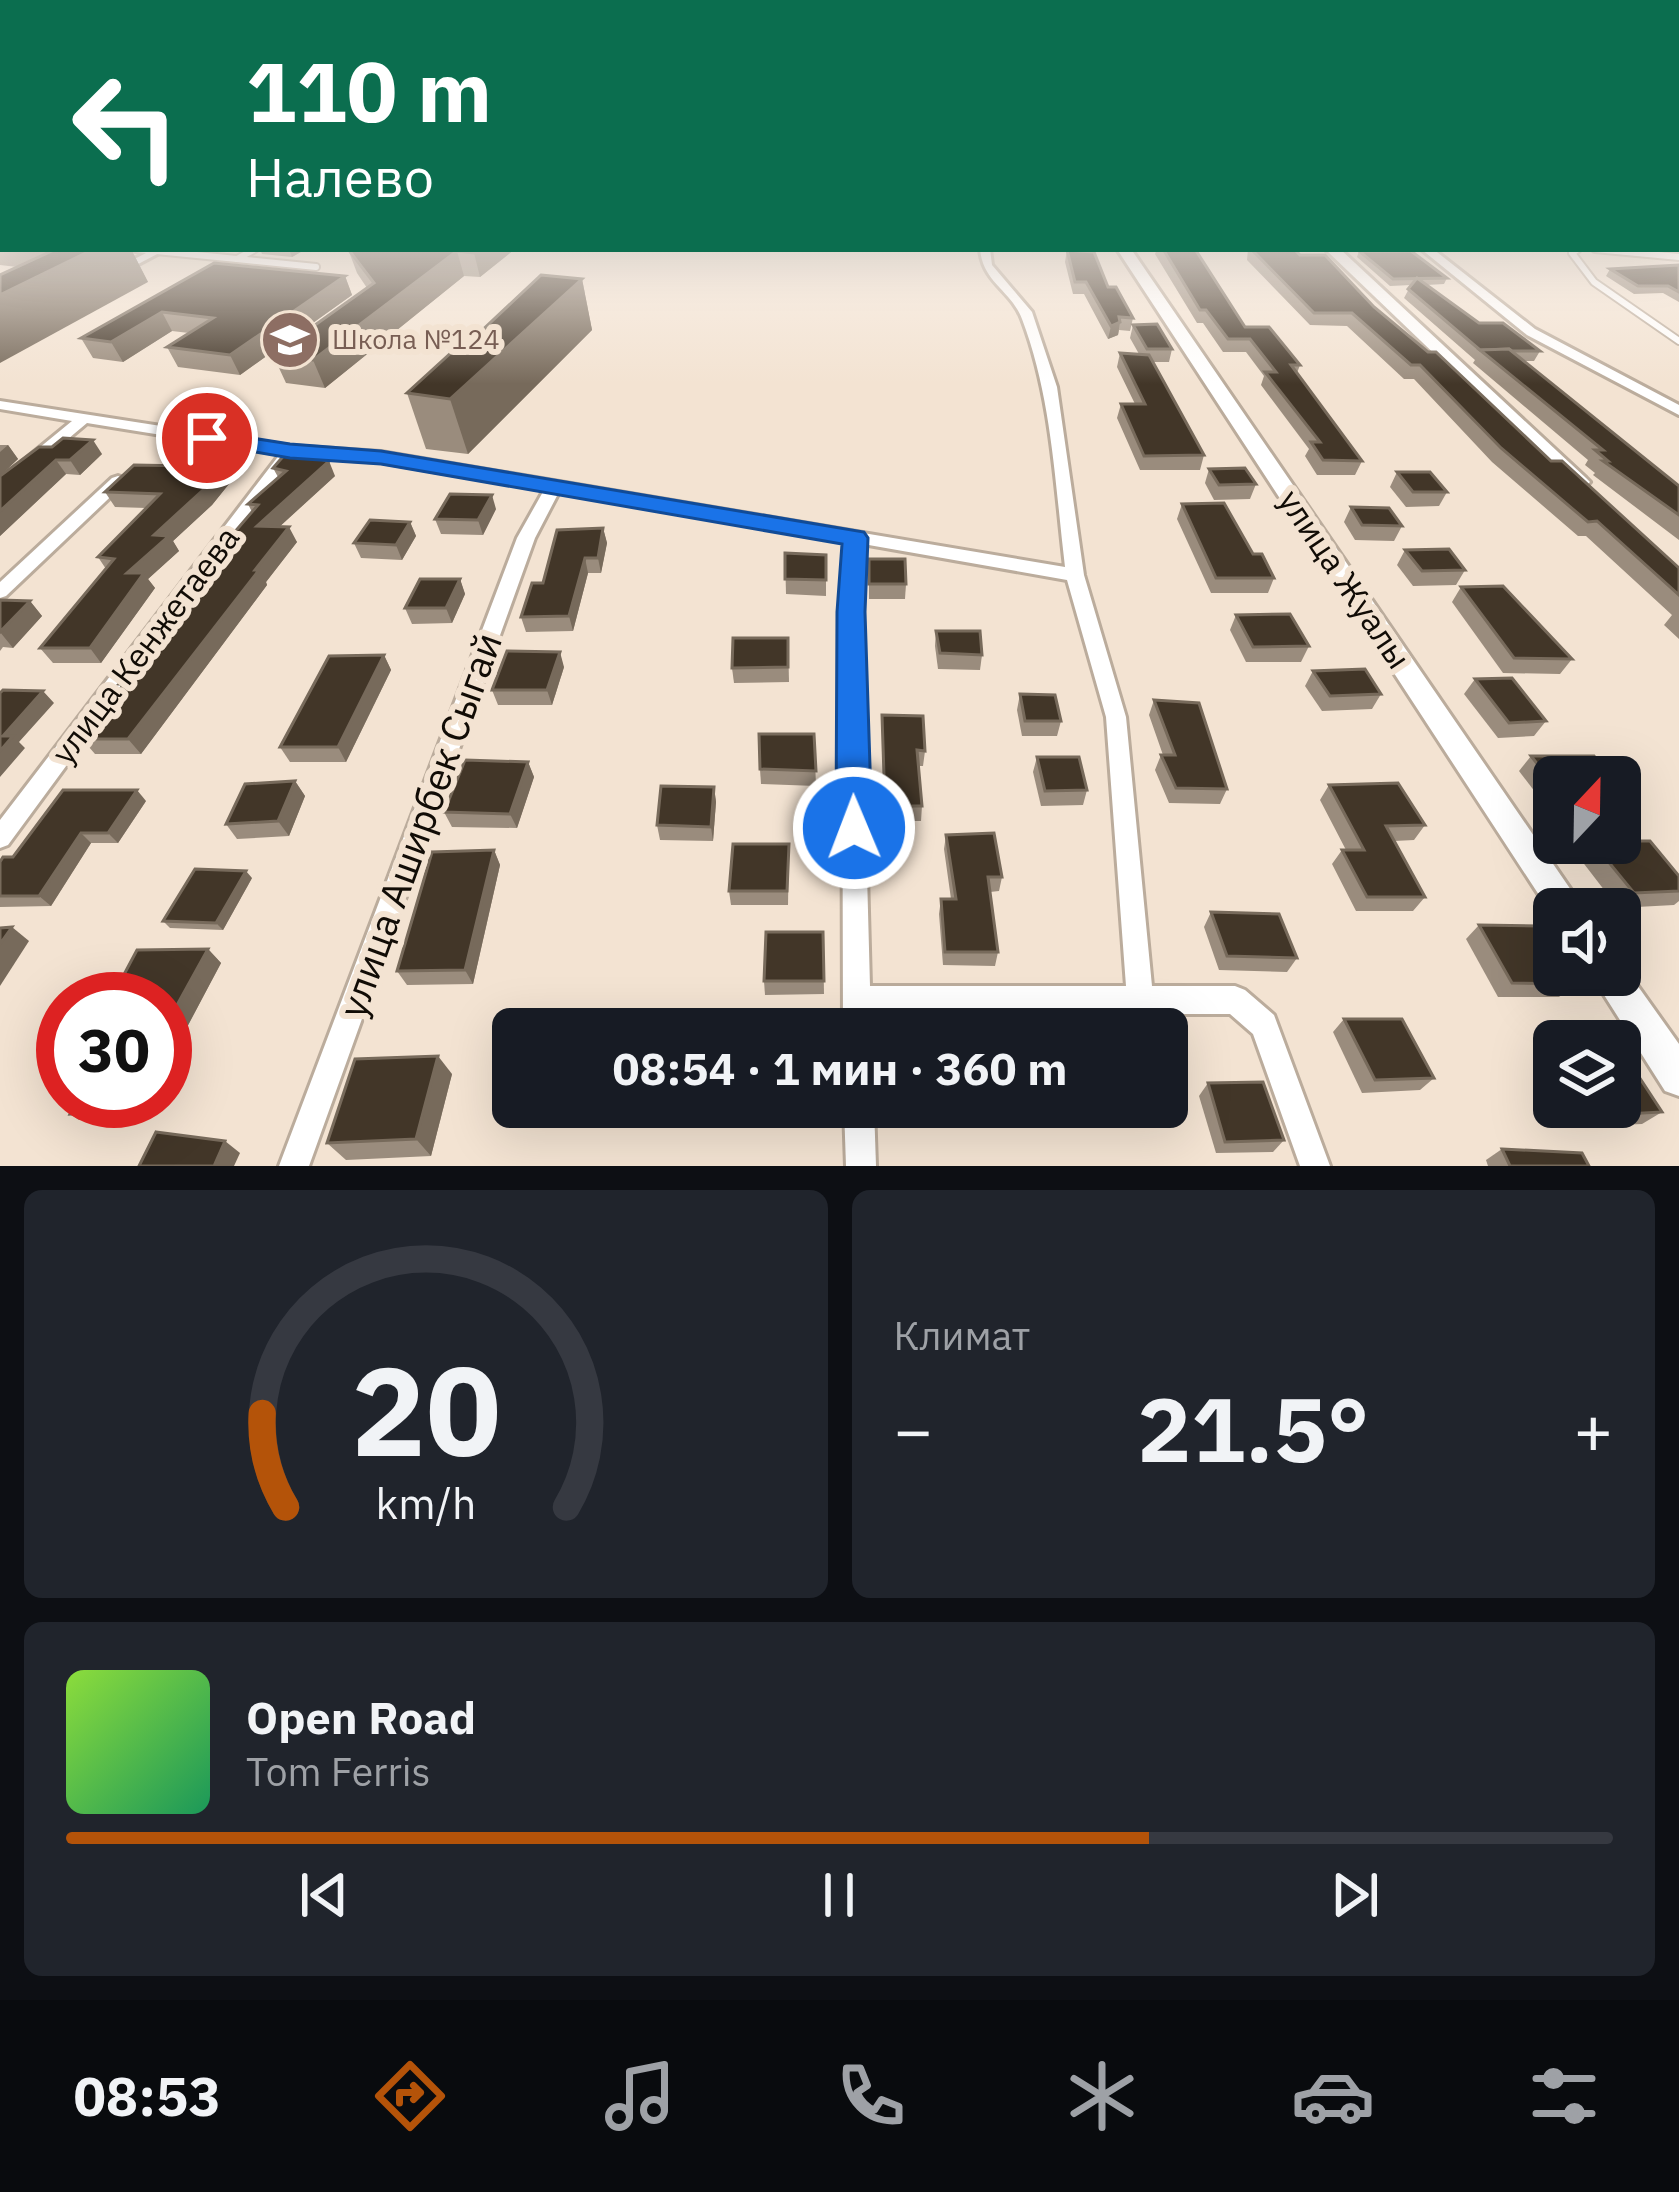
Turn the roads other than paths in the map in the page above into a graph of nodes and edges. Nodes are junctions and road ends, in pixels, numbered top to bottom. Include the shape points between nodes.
1 (110, 274) edge
2 (994, 274) edge
3 (1141, 274) edge
4 (1359, 274) edge
5 (1458, 274) edge
6 (1586, 274) edge
7 (99, 280) dead end
8 (1679, 341) edge
9 (0, 405) edge
10 (1679, 411) edge
11 (84, 418) junction
12 (290, 451) junction
13 (118, 482) edge
14 (0, 488) edge
15 (554, 488) junction
16 (1600, 501) edge
17 (855, 538) junction
18 (1075, 574) junction
19 (0, 592) edge
20 (0, 838) edge
21 (1553, 888) edge
22 (1625, 996) edge
23 (1140, 999) junction
24 (857, 1008) edge
25 (970, 1008) edge
26 (1679, 1077) edge
27 (860, 1128) edge
28 (294, 1166) edge
29 (861, 1166) edge
30 (1315, 1166) edge

1 - 7 street
2 - 18 street via 1026,312 1050,387
3 - 21 street, улица Жуалы
4 - 16 street
5 - 10 street via 1531,332
6 - 8 lane
9 - 11 street
11 - 12 street
11 - 14 street
12 - 15 street
12 - 20 street, улица Кенжетаева
13 - 19 street
15 - 17 street
15 - 28 street, улица Аширбек Сыгай via 526,538
17 - 18 street
17 - 24 street
18 - 23 street via 1116,717
22 - 26 street
23 - 25 street
23 - 30 street via 1235,1000 1264,1025
27 - 29 street

